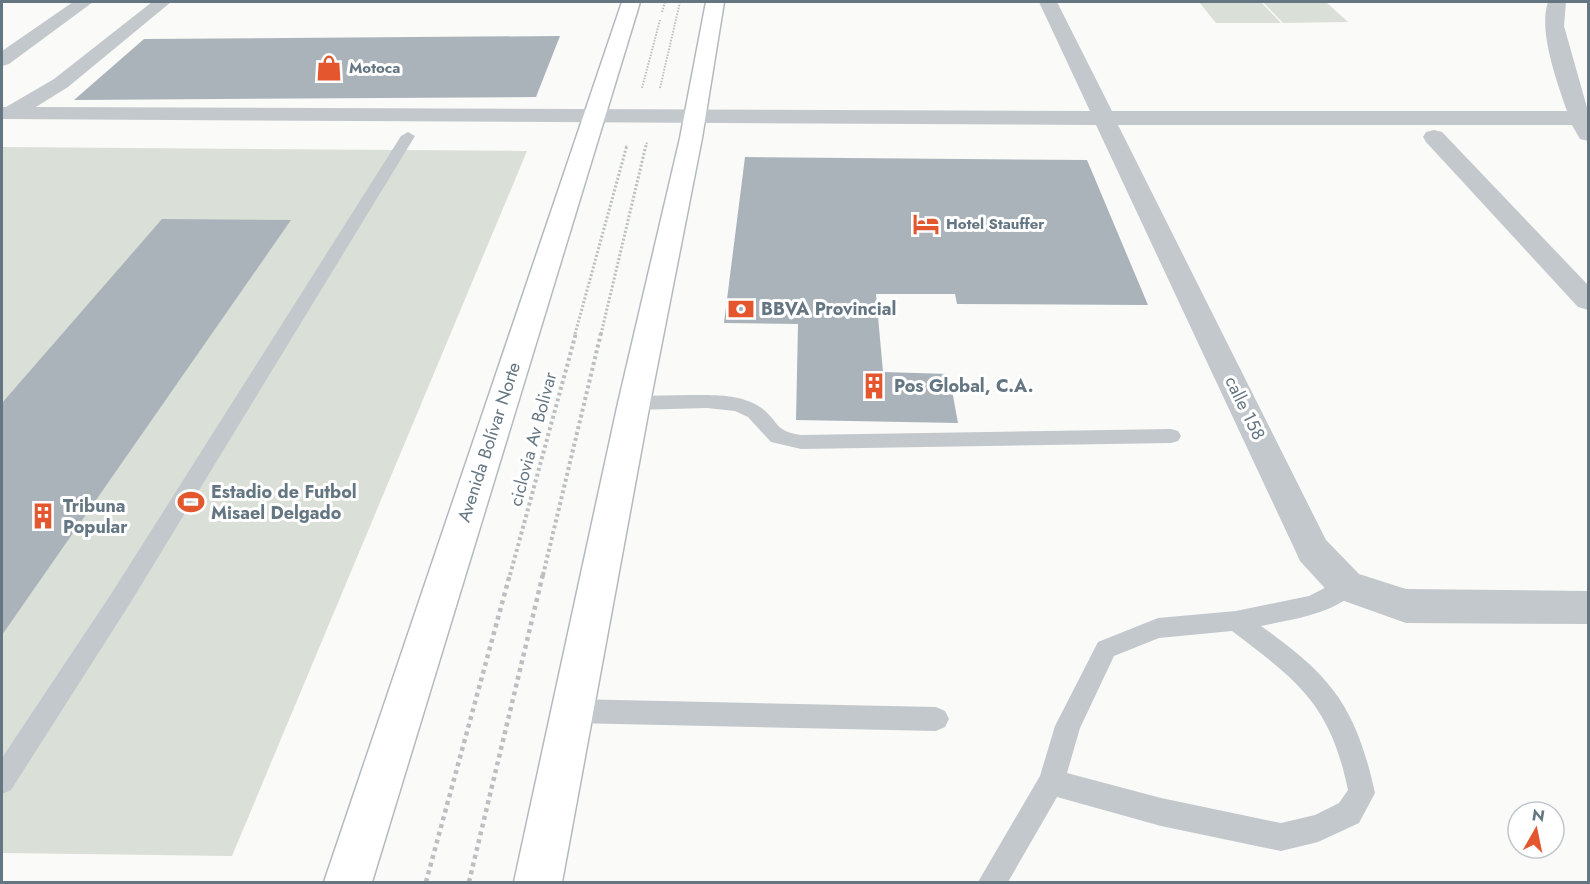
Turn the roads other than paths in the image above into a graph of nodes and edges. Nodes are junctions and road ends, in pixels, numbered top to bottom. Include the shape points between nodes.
1 (84, 2) edge
2 (162, 2) edge
3 (632, 2) edge
4 (715, 2) edge
5 (1048, 2) edge
6 (1557, 2) edge
7 (2, 60) edge
8 (3, 119) edge
9 (1372, 119) junction
10 (590, 127) junction
11 (1586, 127) edge
12 (692, 128) junction
13 (1111, 128) junction
14 (408, 136) junction
15 (1391, 137) junction
16 (1434, 137) junction
17 (1588, 301) edge
18 (634, 403) junction
19 (1171, 436) dead end
20 (1346, 586) junction
21 (1588, 609) edge
22 (1236, 621) junction
23 (572, 711) junction
24 (936, 719) dead end
25 (2, 781) edge
26 (1051, 782) junction
27 (348, 882) edge
28 (538, 882) edge
29 (992, 882) edge

1 - 7 street
2 - 8 street via 61,83
3 - 10 main road, Avenida Bolívar Norte
4 - 12 main road
5 - 13 street, calle 158
6 - 11 street via 1554,15
8 - 10 street
8 - 14 street
9 - 11 street
9 - 13 street
9 - 15 street
10 - 12 street
10 - 14 street
10 - 27 main road, Avenida Bolívar Norte
11 - 16 street
12 - 13 street
12 - 18 main road
13 - 15 street
13 - 20 street, calle 158 via 1313,550
14 - 25 lane via 121,598
15 - 16 street
16 - 17 street
18 - 19 lane via 729,403 758,414 771,436 784,441
18 - 23 main road
20 - 21 street, calle 158 via 1406,606
20 - 22 lane via 1314,605
22 - 26 lane via 1158,628 1106,649 1068,726
22 - 26 lane via 1314,683 1343,727 1362,793 1349,813 1318,828 1281,837 1161,812
23 - 24 lane
23 - 28 main road
26 - 29 lane

